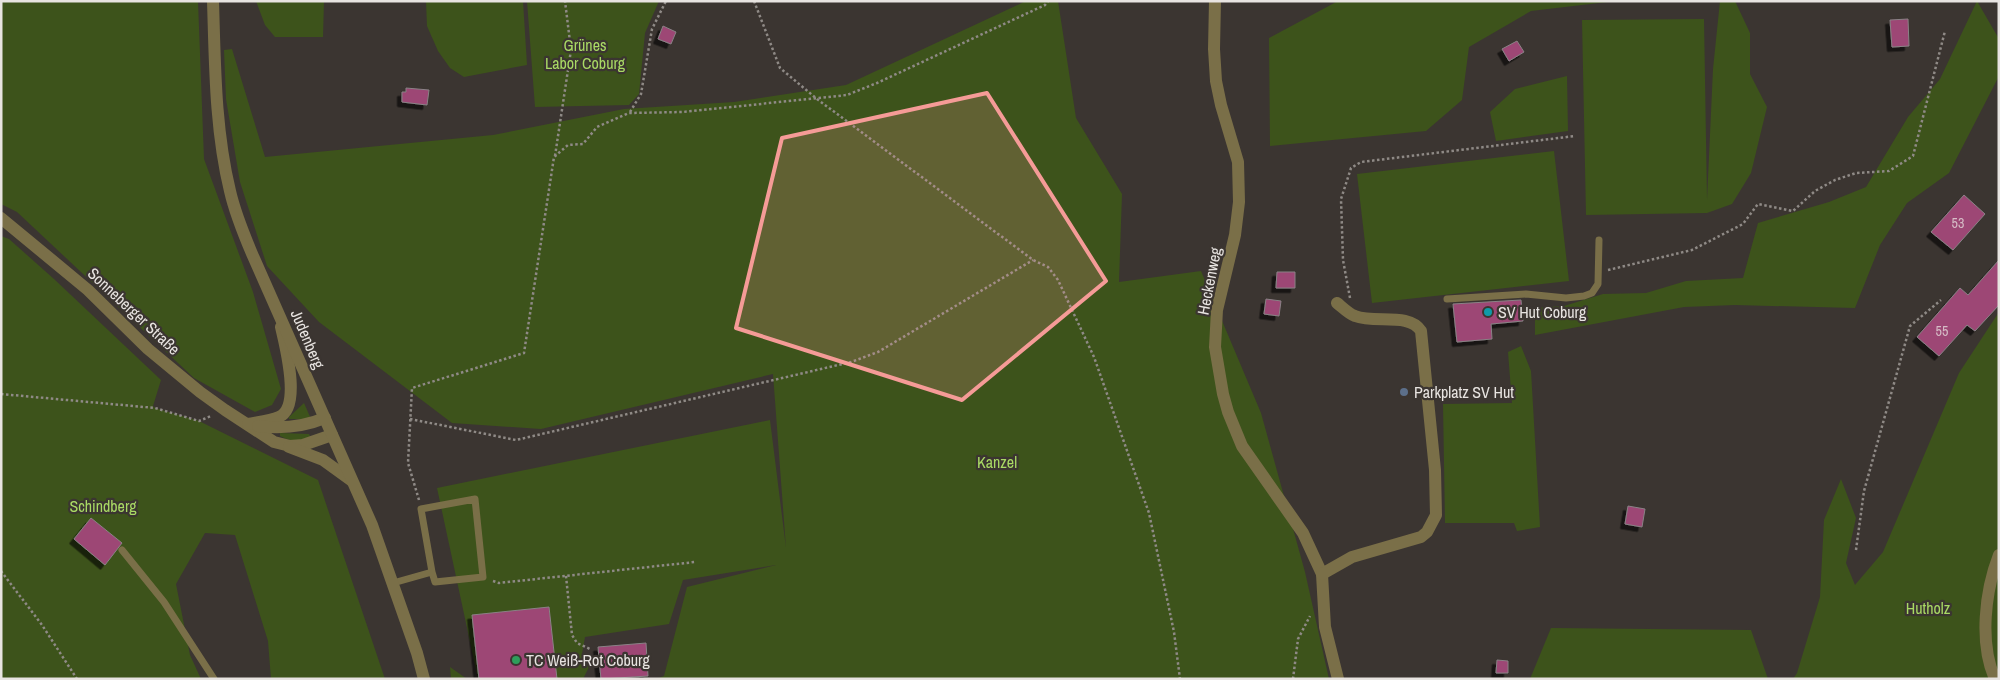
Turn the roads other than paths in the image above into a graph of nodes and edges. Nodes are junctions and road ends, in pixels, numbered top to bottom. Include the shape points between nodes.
1 (213, 1) edge
2 (1215, 1) edge
3 (1, 218) edge
4 (1599, 240) dead end
5 (1447, 299) dead end
6 (1336, 303) dead end
7 (278, 309) junction
8 (325, 418) junction
9 (248, 424) junction
10 (332, 435) junction
11 (274, 442) junction
12 (352, 481) junction
13 (122, 550) dead end
14 (1999, 555) edge
15 (432, 572) junction
16 (1322, 574) junction
17 (392, 583) junction
18 (214, 679) edge
19 (424, 679) edge
20 (1338, 679) edge
21 (1995, 679) edge

1 - 7 street, Judenberg via 218,120 230,191 243,234
2 - 16 street, Heckenweg via 1216,81 1238,162 1239,202 1235,235 1217,310 1216,347 1223,394 1242,446 1303,532
3 - 9 street, Sonneberger Straße via 88,290 200,392
4 - 5 lane via 1600,272 1592,294 1566,298 1526,294
6 - 16 street via 1354,316 1374,321 1405,320 1413,322 1421,330 1435,470 1436,515 1421,537 1352,557
7 - 8 street, Judenberg
7 - 9 street via 291,375 288,409 280,417
8 - 9 street, Sonneberger Straße via 312,424 282,428
8 - 10 street, Judenberg
9 - 11 street, Sonneberger Straße
10 - 11 street, Sonneberger Straße via 303,445
10 - 12 street, Judenberg
11 - 12 street, Sonneberger Straße via 323,460
12 - 17 street, Judenberg via 372,524
13 - 18 lane via 164,602
14 - 21 street via 1989,591 1985,638 1989,666
15 - 15 lane via 421,509 475,499 484,577 434,582
15 - 17 lane
16 - 20 street, Heckenweg via 1325,627
17 - 19 street, Judenberg

